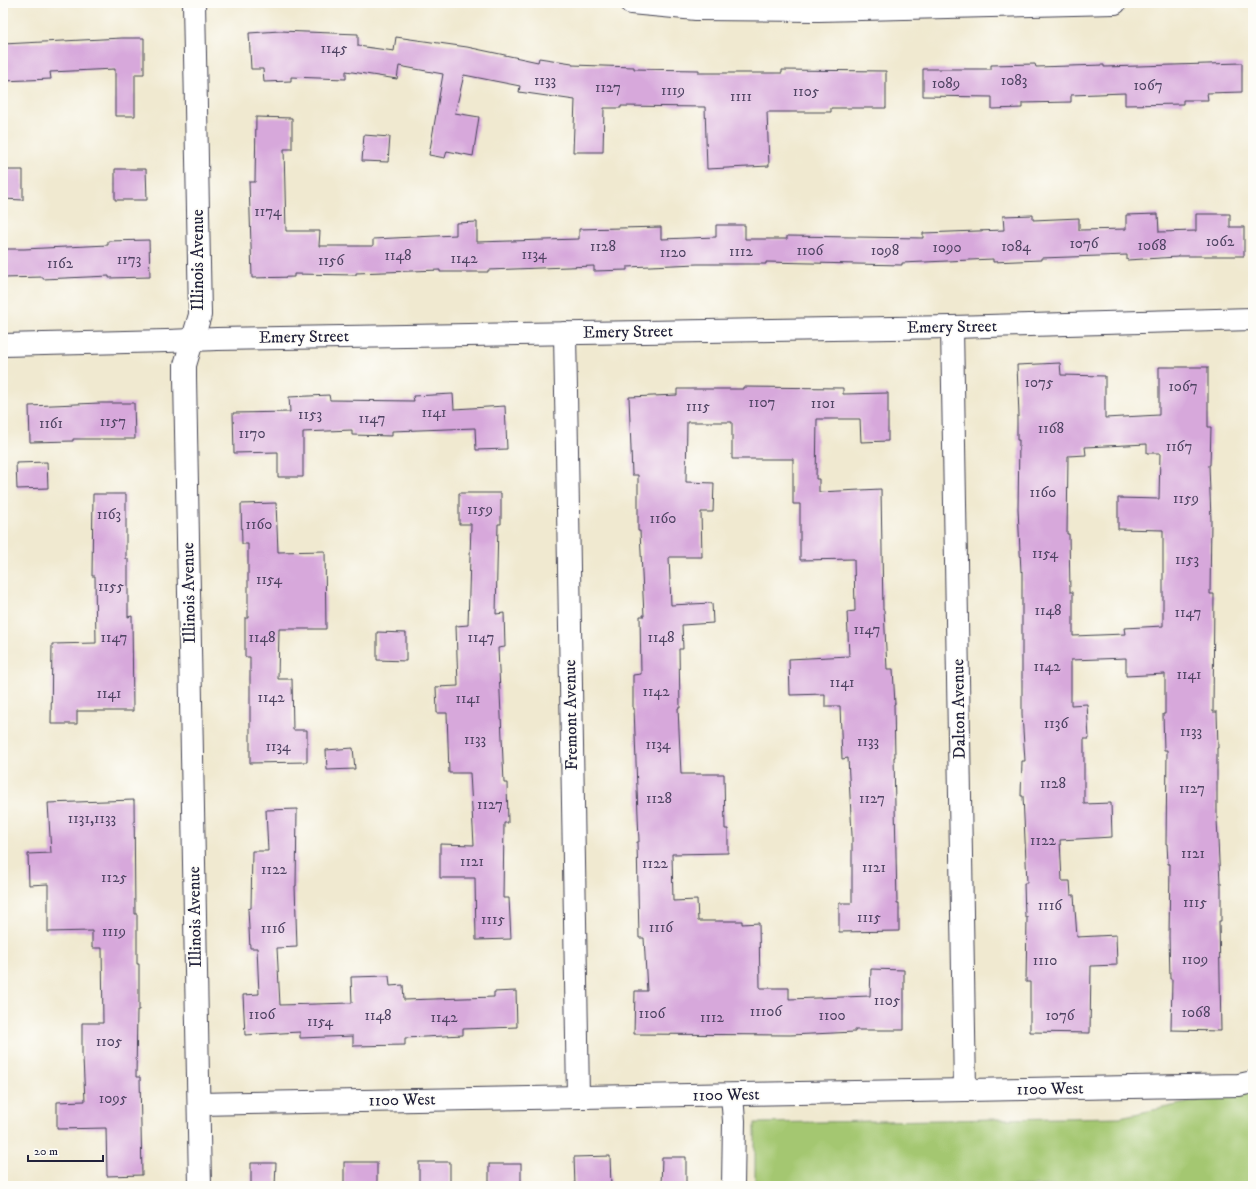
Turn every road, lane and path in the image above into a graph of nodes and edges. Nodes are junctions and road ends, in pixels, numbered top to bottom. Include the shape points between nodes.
1 (194, 3) edge
2 (631, 3) edge
3 (1115, 3) edge
4 (1253, 319) edge
5 (952, 327) junction
6 (565, 333) junction
7 (192, 341) junction
8 (3, 345) edge
9 (1253, 1082) edge
10 (965, 1090) junction
11 (732, 1094) junction
12 (578, 1097) junction
13 (199, 1104) junction
14 (200, 1186) edge
15 (733, 1186) edge

1 - 7 street, Illinois Avenue via 200,314
2 - 3 street via 696,9 818,10
4 - 5 street, Emery Street
5 - 6 street, Emery Street
5 - 10 street, Dalton Avenue
6 - 7 street, Emery Street
6 - 12 street, Fremont Avenue
7 - 8 street, Emery Street
7 - 13 street, Illinois Avenue via 185,365 185,377
9 - 10 street, 1100 West via 1239,1085
10 - 11 street, 1100 West
11 - 12 street, 1100 West
11 - 15 street
12 - 13 street, 1100 West
13 - 14 street, Illinois Avenue

